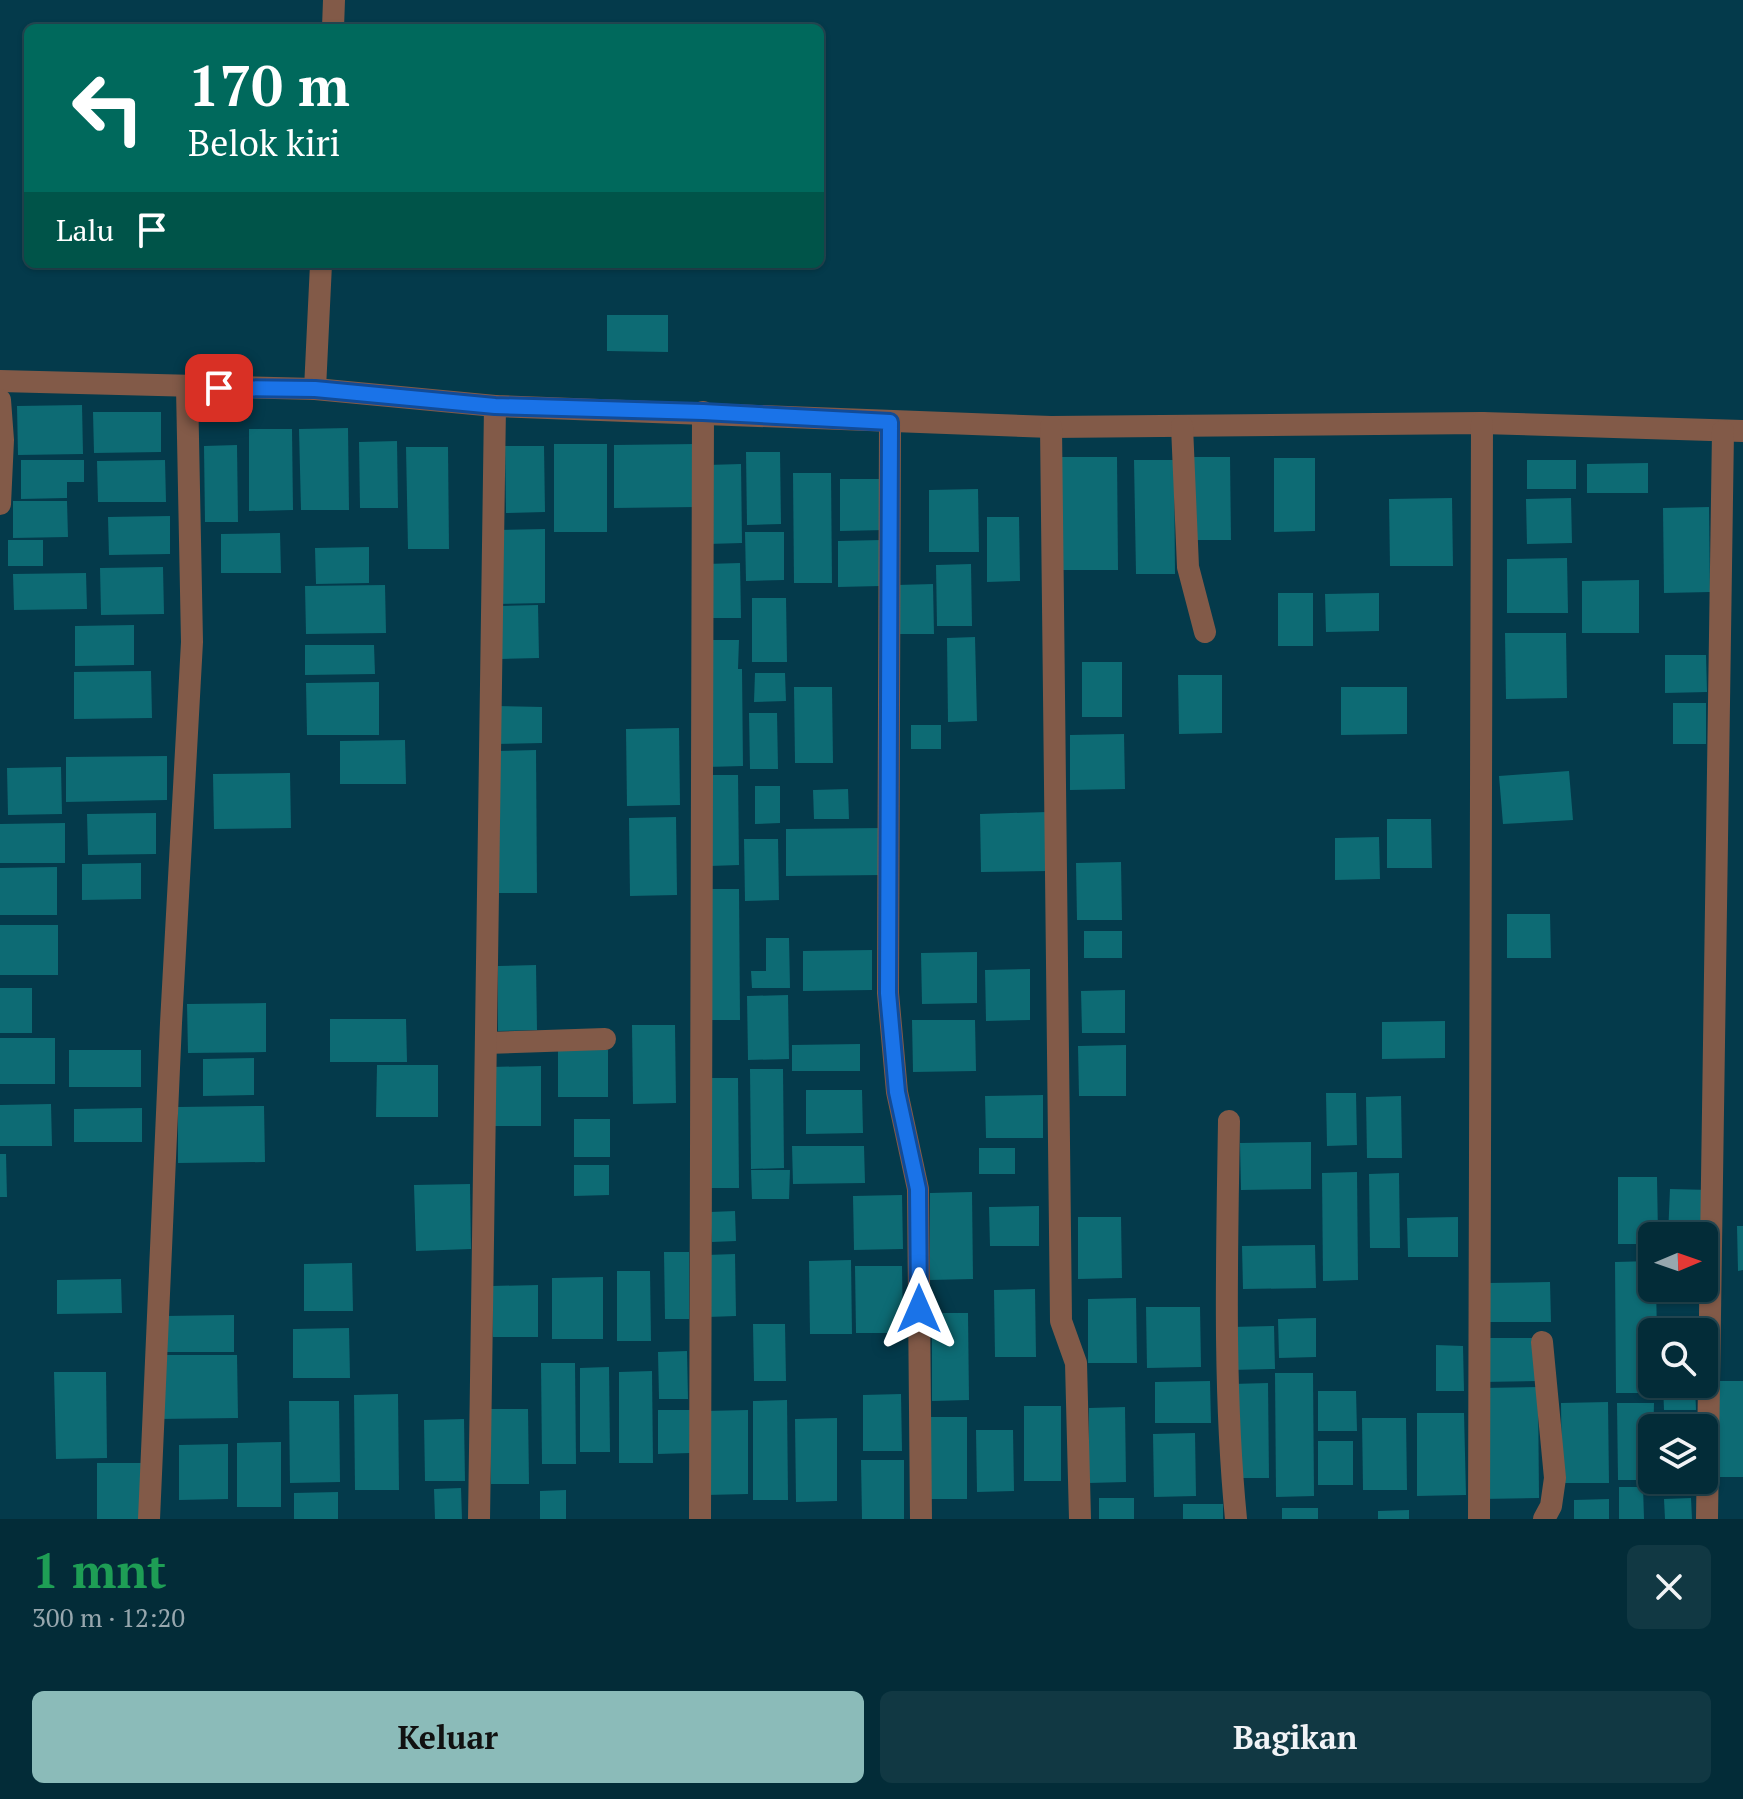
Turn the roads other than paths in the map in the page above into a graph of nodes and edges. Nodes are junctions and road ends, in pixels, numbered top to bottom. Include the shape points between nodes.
1 (334, 0) edge
2 (333, 24) edge
3 (321, 268) edge
4 (0, 381) edge
5 (187, 387) junction
6 (315, 389) junction
7 (0, 400) edge
8 (495, 406) junction
9 (703, 412) junction
10 (890, 422) junction
11 (1482, 423) junction
12 (1182, 426) junction
13 (1051, 427) junction
14 (1733, 431) edge
15 (0, 504) edge
16 (1205, 632) dead end
17 (605, 1039) dead end
18 (486, 1043) junction
19 (1229, 1121) dead end
20 (1542, 1342) dead end
21 (149, 1519) edge
22 (479, 1519) edge
23 (700, 1519) edge
24 (921, 1519) edge
25 (1080, 1519) edge
26 (1236, 1519) edge
27 (1479, 1519) edge
28 (1544, 1519) edge
29 (1707, 1519) edge

1 - 2 street
3 - 6 street
4 - 5 street
5 - 6 street
5 - 21 street via 192,642
6 - 8 street
7 - 15 street
8 - 9 street
8 - 18 street
9 - 10 street
9 - 23 street
10 - 13 street
10 - 24 street via 888,993 897,1092 918,1189
11 - 12 street
11 - 14 street
11 - 27 street
12 - 13 street
12 - 16 street via 1188,567
13 - 25 street via 1061,1321 1076,1363
14 - 29 street
17 - 18 street
18 - 22 street
19 - 26 street via 1226,1335
20 - 28 street via 1555,1478

